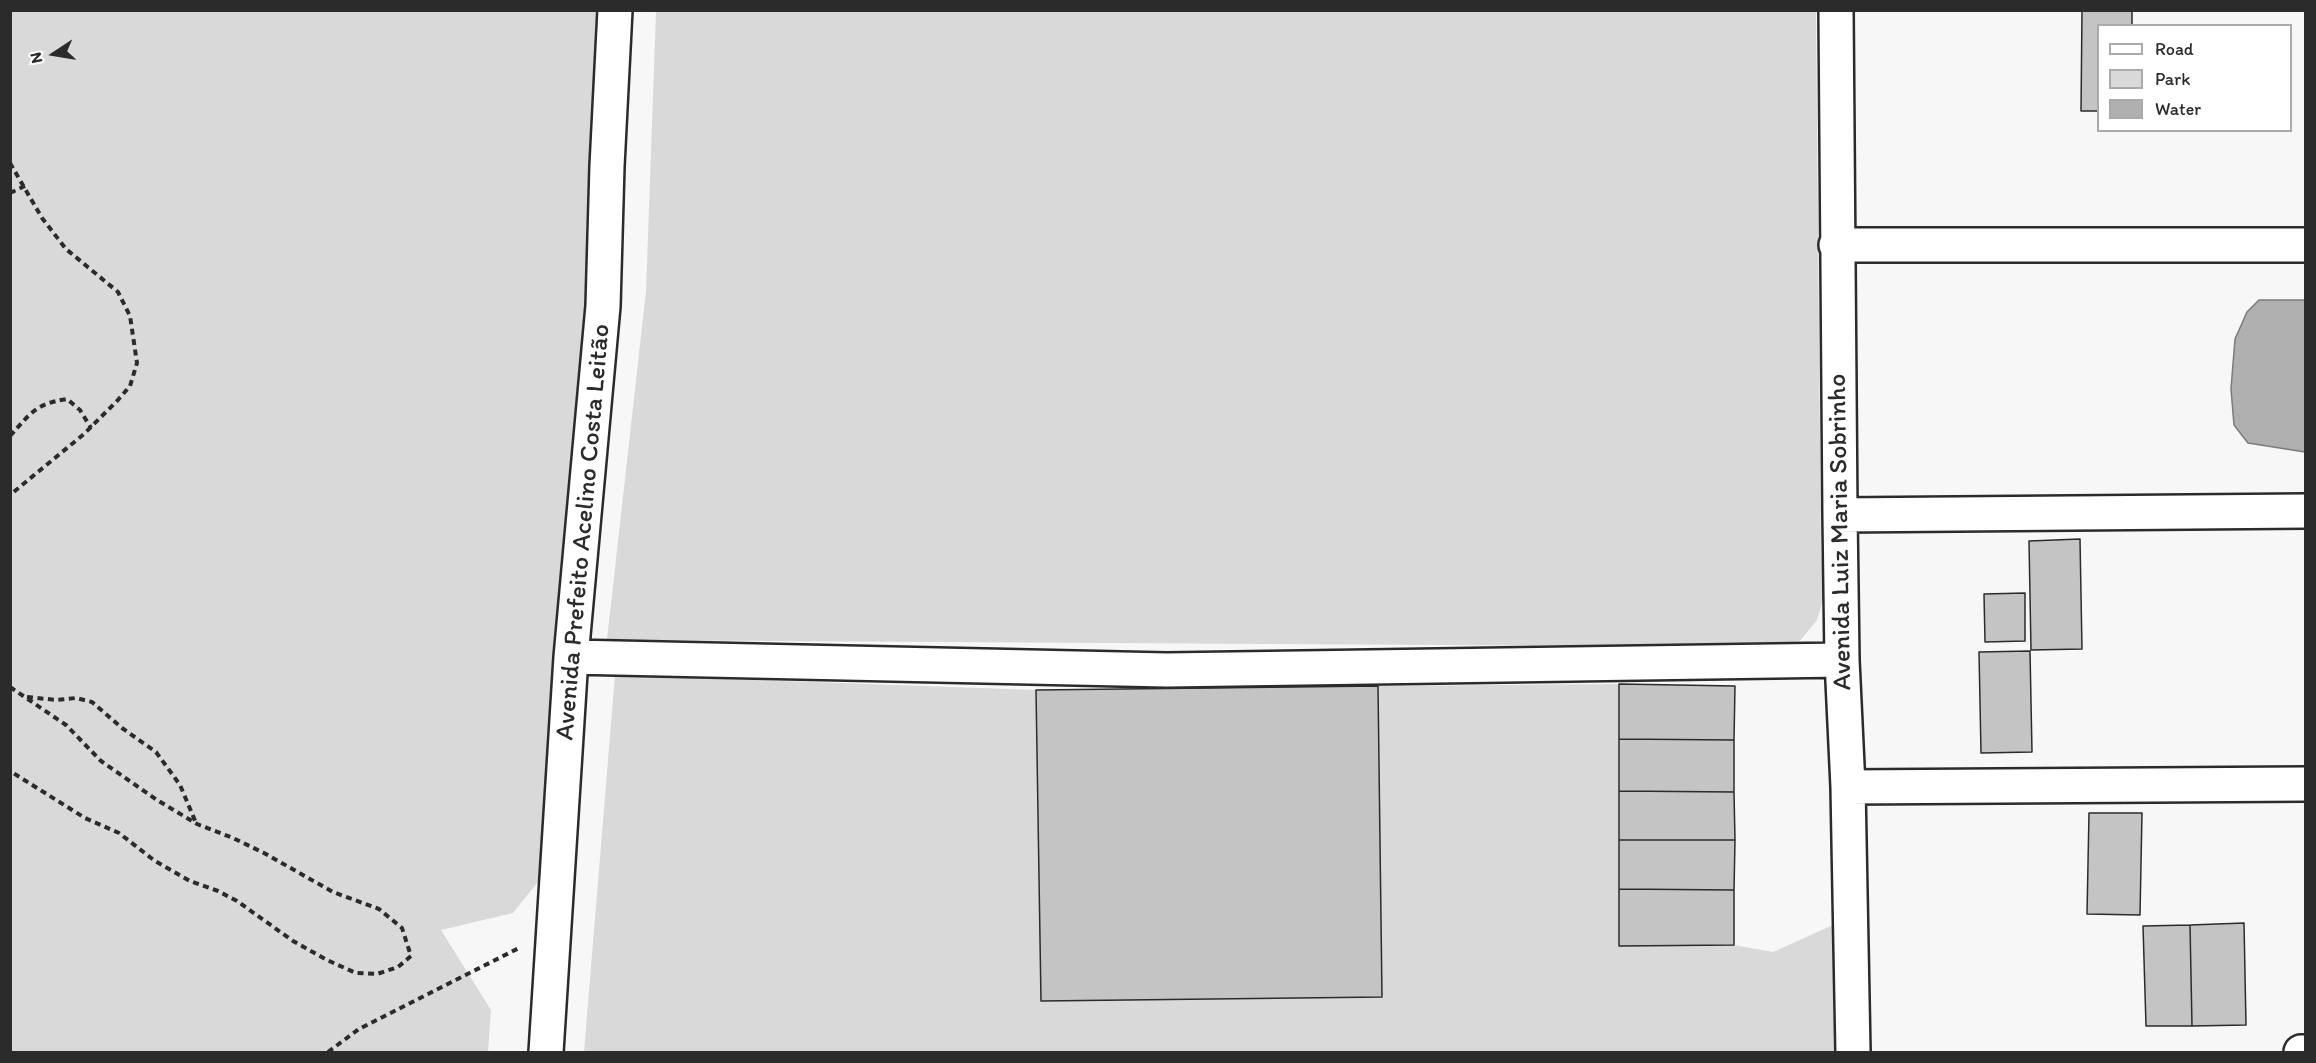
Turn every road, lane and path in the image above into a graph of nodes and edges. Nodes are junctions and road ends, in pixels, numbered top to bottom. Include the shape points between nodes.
1 (615, 10) edge
2 (1836, 10) edge
3 (10, 163) edge
4 (25, 186) junction
5 (10, 193) edge
6 (1836, 245) junction
7 (2306, 245) edge
8 (91, 428) junction
9 (10, 436) edge
10 (10, 495) edge
11 (2306, 511) edge
12 (1840, 515) junction
13 (571, 657) junction
14 (1842, 660) junction
15 (10, 687) edge
16 (27, 697) junction
17 (10, 771) edge
18 (2306, 784) edge
19 (1848, 788) junction
20 (197, 824) junction
21 (554, 931) junction
22 (328, 1053) edge
23 (546, 1053) edge
24 (1853, 1053) edge

1 - 13 street, Avenida Prefeito Acelino Costa Leitão via 603,306
2 - 6 street, Avenida Luiz Maria Sobrinho
3 - 4 path
4 - 5 path
4 - 8 path via 42,218 66,249 118,292 130,316 137,363 130,386
6 - 7 street
6 - 12 street, Avenida Luiz Maria Sobrinho
8 - 9 path via 68,399 48,402 30,413
8 - 10 path
11 - 12 street
12 - 14 street, Avenida Luiz Maria Sobrinho
13 - 14 street via 1167,670
13 - 21 street, Avenida Prefeito Acelino Costa Leitão
14 - 19 street, Avenida Luiz Maria Sobrinho
15 - 16 path
16 - 20 path via 66,725 101,760
16 - 20 path via 92,702 156,752 180,785
17 - 20 path via 85,818 119,833 155,861 237,901 327,960 356,973 377,974 398,967 411,956 402,928 379,909 333,892 264,853
18 - 19 street
19 - 24 street, Avenida Luiz Maria Sobrinho
21 - 22 path via 359,1029
21 - 23 street, Avenida Prefeito Acelino Costa Leitão

